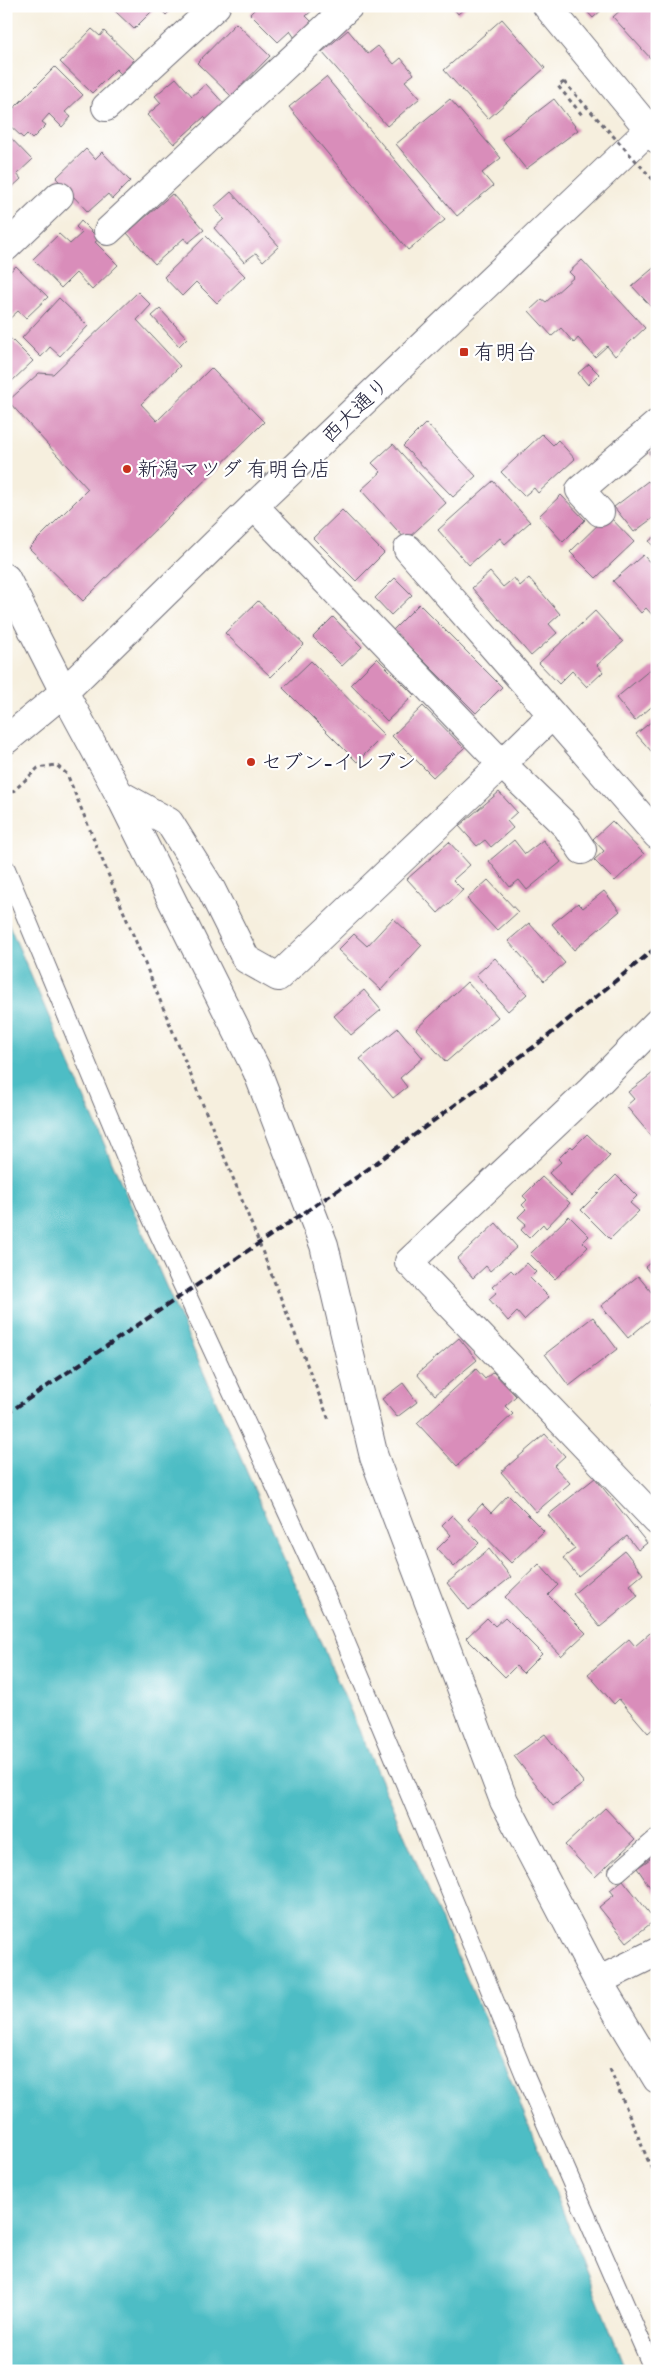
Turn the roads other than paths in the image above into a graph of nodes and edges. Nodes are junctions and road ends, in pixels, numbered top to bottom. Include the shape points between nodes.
1 (216, 6) edge
2 (349, 6) edge
3 (546, 6) edge
4 (106, 107) dead end
5 (654, 130) edge
6 (59, 196) dead end
7 (108, 231) dead end
8 (11, 232) edge
9 (657, 424) edge
10 (254, 506) junction
11 (600, 512) dead end
12 (408, 549) dead end
13 (6, 578) edge
14 (64, 692) junction
15 (552, 716) junction
16 (6, 740) edge
17 (502, 764) junction
18 (119, 794) junction
19 (657, 835) edge
20 (582, 850) dead end
21 (6, 869) edge
22 (657, 1023) edge
23 (657, 1521) edge
24 (657, 1838) edge
25 (618, 1872) dead end
26 (657, 1952) edge
27 (598, 1982) junction
28 (657, 2079) edge
29 (654, 2371) edge

1 - 4 street
2 - 7 street
3 - 5 street
5 - 10 street, 西大通り
6 - 8 street
9 - 11 street via 580,490
10 - 14 street, 西大通り
10 - 17 street
12 - 15 street
13 - 14 street
14 - 16 street, 西大通り
14 - 18 street
15 - 17 street
15 - 19 street
17 - 18 street via 278,977 246,959 211,889 169,822
17 - 20 street via 567,827
18 - 27 street via 257,1071 324,1244 374,1457 504,1801
21 - 29 lane via 146,1206 331,1607 526,2078
22 - 23 street via 409,1262
24 - 25 lane
26 - 27 street
27 - 28 street

